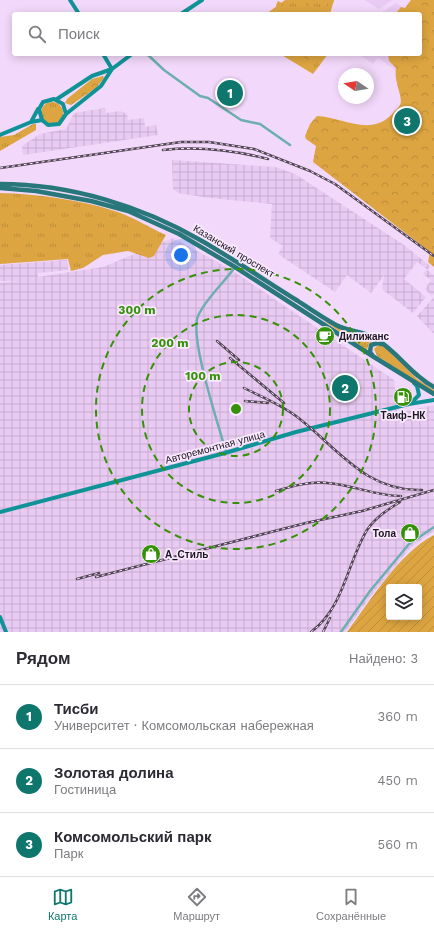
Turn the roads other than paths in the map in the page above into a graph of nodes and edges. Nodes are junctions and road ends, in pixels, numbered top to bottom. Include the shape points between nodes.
1 (70, 0) edge
2 (202, 0) edge
3 (78, 12) edge
4 (184, 12) edge
5 (104, 56) edge
6 (129, 56) edge
7 (149, 56) edge
8 (106, 59) junction
9 (112, 69) junction
10 (103, 72) junction
11 (57, 99) junction
12 (41, 105) junction
13 (66, 114) junction
14 (42, 120) junction
15 (31, 122) junction
16 (0, 135) edge
17 (290, 145) dead end
18 (0, 184) edge
19 (0, 188) edge
20 (191, 237) junction
21 (203, 244) junction
22 (235, 267) junction
23 (385, 345) junction
24 (374, 357) junction
25 (412, 381) junction
26 (434, 388) edge
27 (434, 394) edge
28 (434, 400) edge
29 (409, 404) junction
30 (226, 452) junction
31 (0, 512) edge
32 (434, 527) edge
33 (0, 618) edge
34 (6, 632) edge
35 (341, 632) edge

1 - 3 street
2 - 4 street
5 - 8 street
6 - 9 street
7 - 17 street via 200,96 208,98 241,120 260,124
8 - 9 street
8 - 10 street
9 - 10 street
9 - 13 street via 101,86
10 - 11 street via 92,76
11 - 12 street via 46,100
11 - 13 street via 63,104
12 - 14 street via 39,114
12 - 15 street
13 - 14 street via 63,121 56,125 48,125
14 - 15 street
15 - 16 street
18 - 20 main road, Казанский проспект via 68,192 116,203
19 - 20 main road, Казанский проспект via 67,196 115,207
20 - 21 main road, Казанский проспект
21 - 22 main road, Казанский проспект
21 - 23 main road, Казанский проспект via 337,325 370,336
22 - 24 main road, Казанский проспект
22 - 30 street via 202,308 196,325 201,357
23 - 24 main road via 371,345 370,352
23 - 26 main road, Казанский проспект via 417,376
24 - 25 main road, Казанский проспект
25 - 27 main road, Казанский проспект
25 - 29 street via 417,386 419,394
28 - 29 street, Авторемонтная улица
29 - 30 street, Авторемонтная улица
30 - 31 street, Авторемонтная улица
32 - 35 street via 410,544 370,591
33 - 34 street

